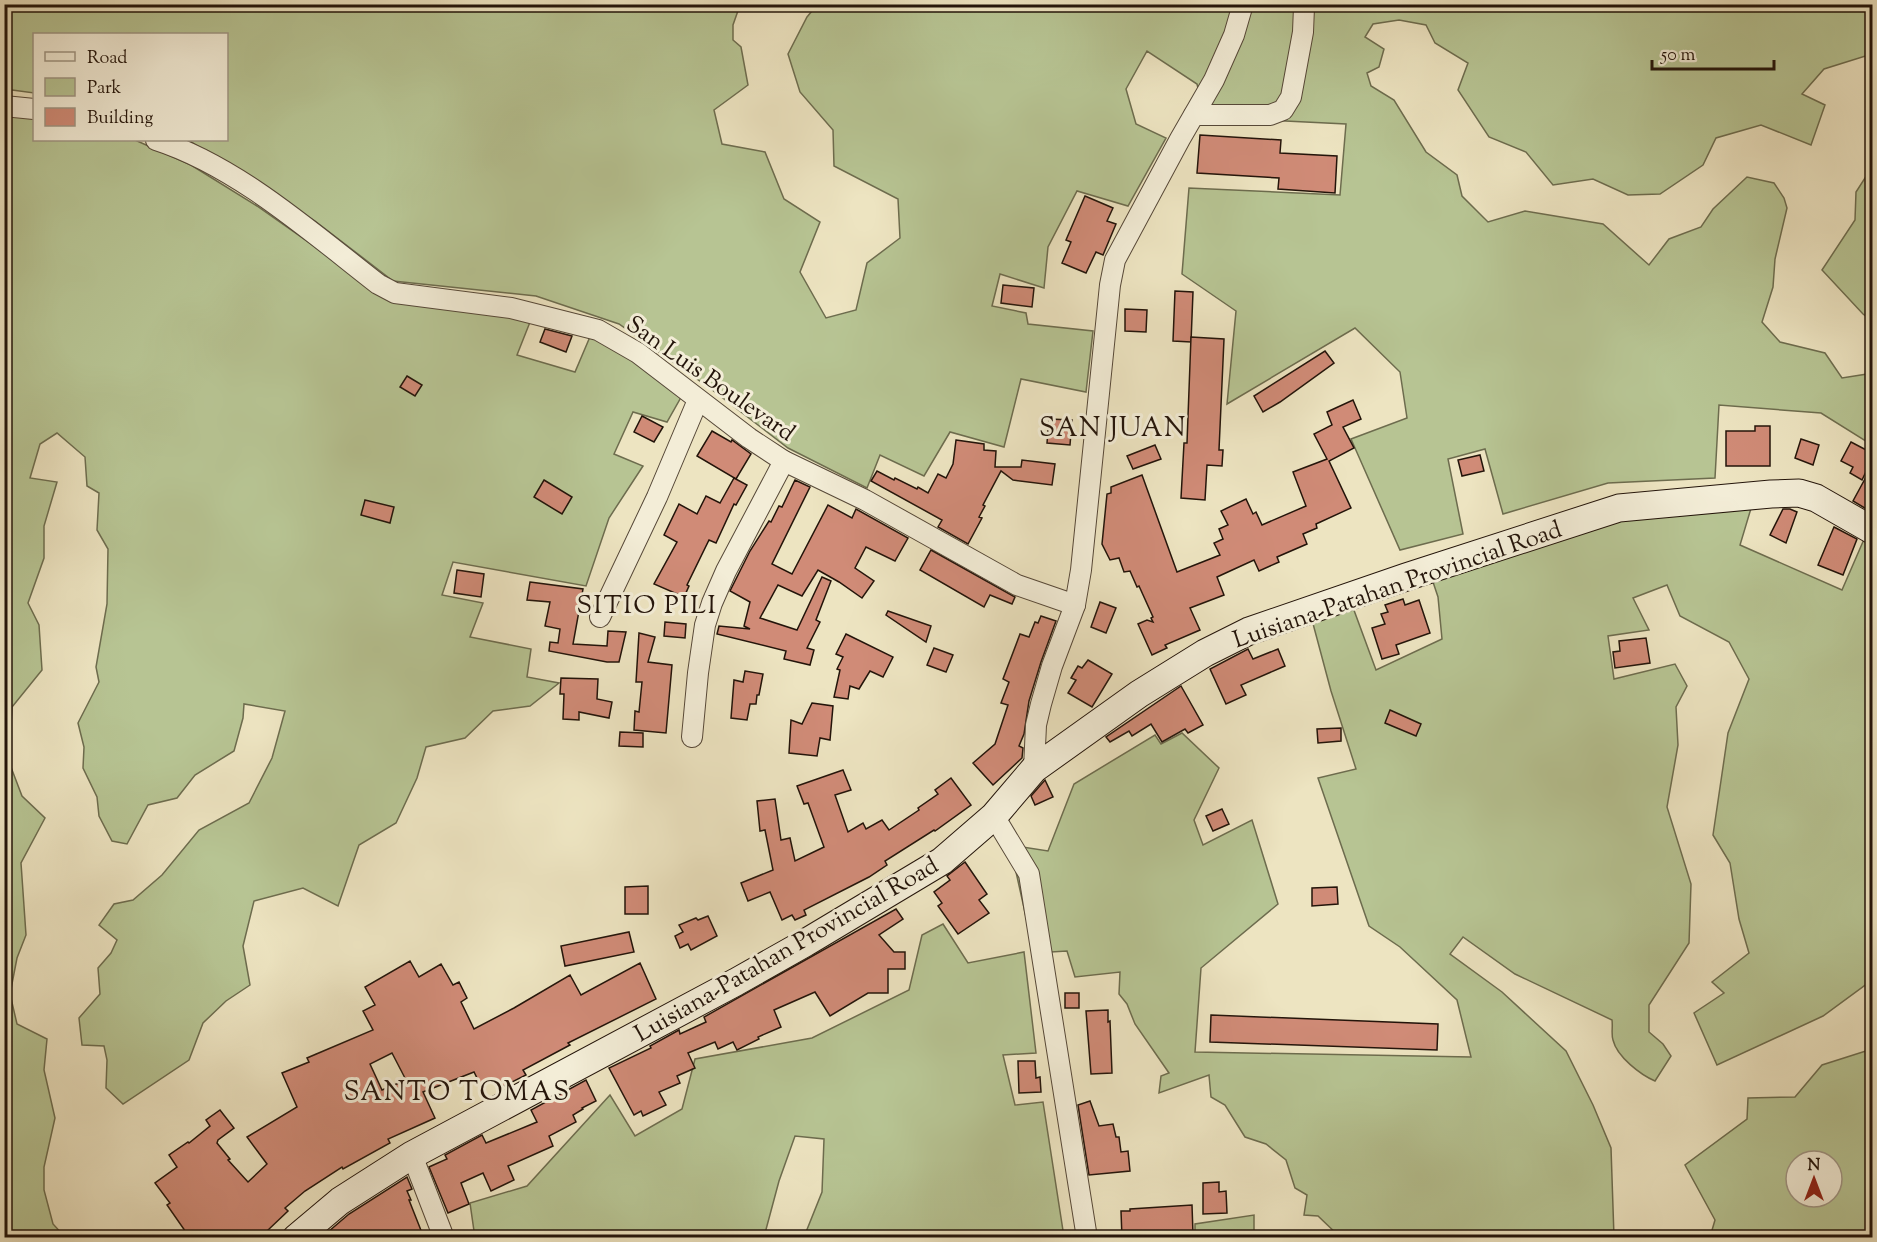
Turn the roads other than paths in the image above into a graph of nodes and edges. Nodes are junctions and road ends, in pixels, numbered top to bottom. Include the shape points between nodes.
1 (1243, 4) edge
2 (1300, 4) edge
3 (4, 106) edge
4 (33, 109) edge
5 (1194, 115) junction
6 (159, 141) edge
7 (698, 400) junction
8 (784, 461) junction
9 (1872, 530) edge
10 (1075, 604) junction
11 (600, 617) dead end
12 (692, 737) dead end
13 (1034, 769) junction
14 (994, 816) junction
15 (412, 1155) junction
16 (296, 1238) edge
17 (444, 1238) edge
18 (1087, 1238) edge

1 - 5 street via 1224,58
2 - 5 street via 1304,8 1303,32 1291,97 1283,110 1270,115
3 - 4 street
5 - 10 street via 1115,260
6 - 7 street, San Luis Boulevard via 209,161 287,213 378,284 395,292 511,308 598,330 638,352
7 - 8 street, San Luis Boulevard
7 - 11 street
8 - 10 street, San Luis Boulevard via 865,500 1017,585
8 - 12 street via 712,603 705,625
9 - 13 street, Luisiana-Patahan Provincial Road via 1816,498 1799,493 1619,508 1250,631 1139,694
10 - 13 street via 1041,704
13 - 14 street, Luisiana-Patahan Provincial Road
14 - 15 street, Luisiana-Patahan Provincial Road via 942,861 805,943
14 - 18 street via 1029,874
15 - 16 street, Luisiana-Patahan Provincial Road via 340,1201
15 - 17 street

